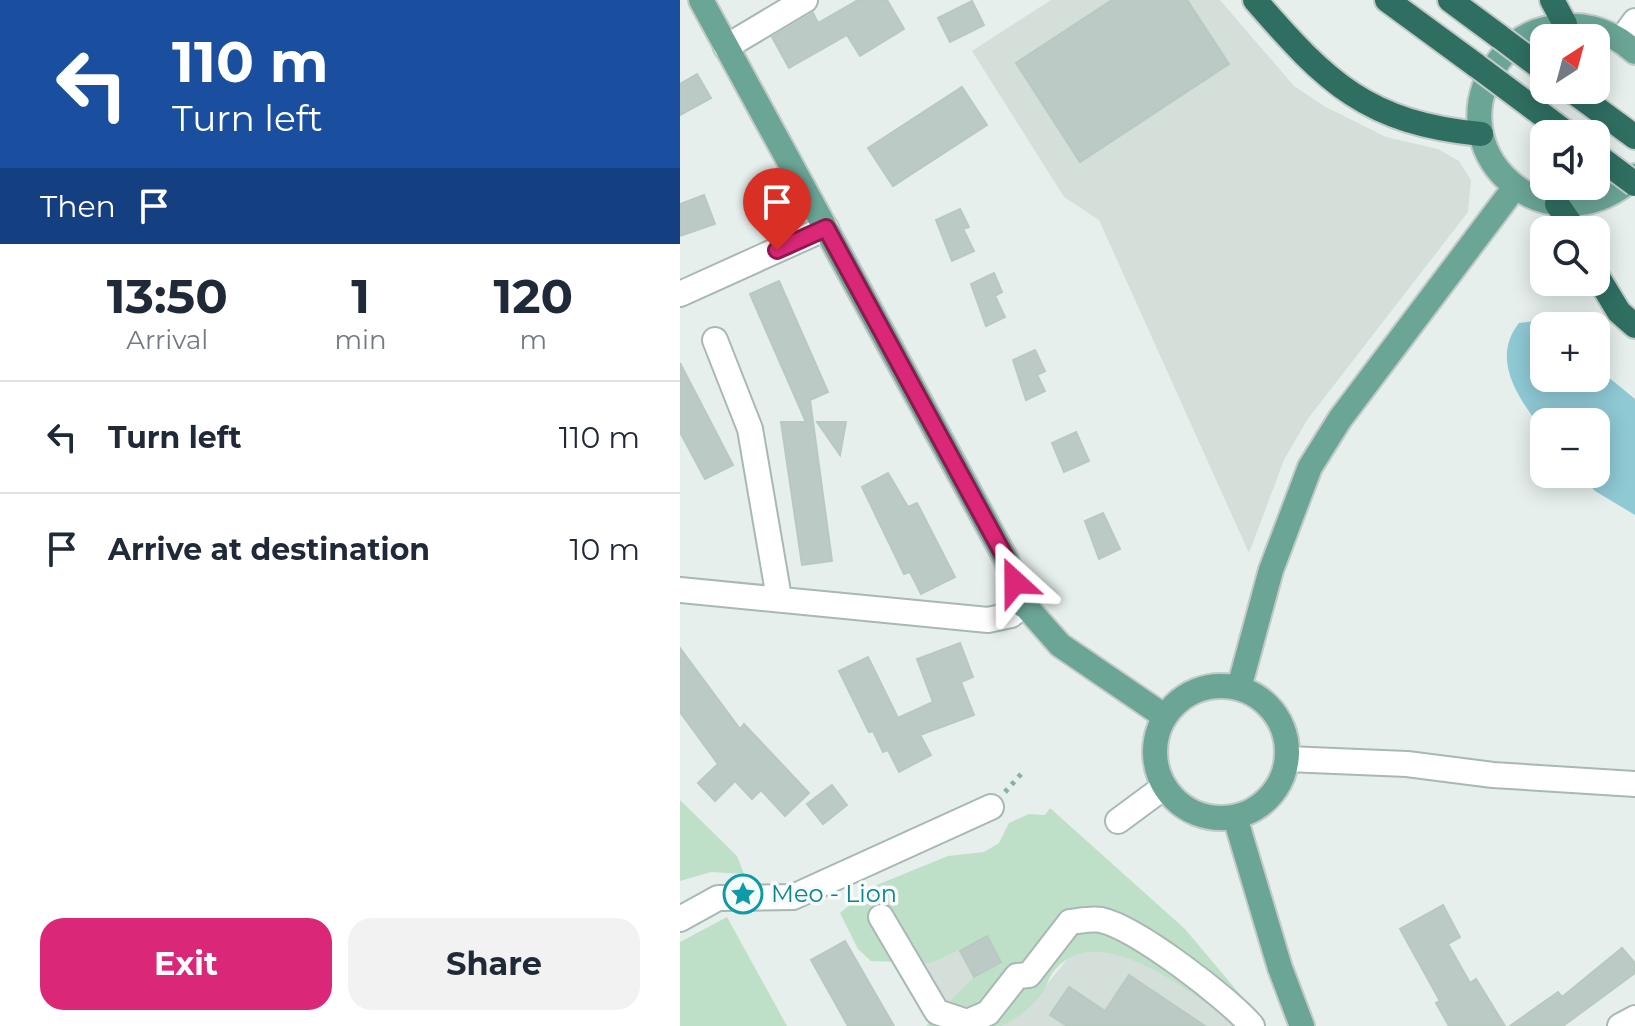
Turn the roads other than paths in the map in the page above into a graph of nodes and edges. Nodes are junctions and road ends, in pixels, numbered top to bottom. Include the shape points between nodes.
1 (701, 0) edge
2 (805, 0) edge
3 (1255, 0) edge
4 (1387, 0) edge
5 (1450, 0) edge
6 (1552, 0) edge
7 (1565, 24) edge
8 (1610, 33) edge
9 (1530, 34) edge
10 (1630, 38) edge
11 (726, 47) junction
12 (1530, 60) edge
13 (1590, 104) edge
14 (1549, 120) edge
15 (1481, 134) junction
16 (1635, 137) edge
17 (1610, 165) edge
18 (1635, 176) edge
19 (1635, 184) edge
20 (1515, 187) junction
21 (1557, 204) junction
22 (1565, 216) edge
23 (826, 228) junction
24 (680, 294) edge
25 (1609, 296) edge
26 (1635, 326) edge
27 (715, 340) dead end
28 (680, 590) edge
29 (779, 598) junction
30 (1023, 605) junction
31 (1239, 688) junction
32 (1164, 716) junction
33 (1287, 759) junction
34 (1635, 784) edge
35 (1164, 787) junction
36 (991, 807) dead end
37 (1235, 817) junction
38 (1118, 821) dead end
39 (881, 917) dead end
40 (680, 919) edge
41 (1635, 1018) edge
42 (1252, 1026) edge
43 (1302, 1026) edge
44 (1620, 1026) edge

1 - 11 main road
2 - 11 street
3 - 15 highway via 1316,68 1364,103 1410,122
4 - 14 highway, bridge
5 - 12 highway, bridge
6 - 7 highway
8 - 10 main road
9 - 15 main road via 1508,48 1489,73 1480,103
11 - 23 main road
13 - 16 highway
15 - 20 main road via 1488,154
17 - 19 highway, bridge
18 - 21 main road via 1614,195 1575,206
20 - 21 main road
20 - 31 main road via 1340,419 1310,467 1280,542
21 - 22 highway
23 - 24 street
23 - 30 main road via 1006,559
25 - 26 highway
27 - 29 street via 750,429
28 - 29 street
29 - 30 street via 988,620 1011,615
30 - 32 main road via 1060,645
31 - 32 main road via 1197,690
31 - 33 main road via 1270,707 1281,723
32 - 35 main road via 1154,759
33 - 34 street
33 - 37 main road via 1270,797
35 - 37 main road via 1202,816
35 - 38 street
36 - 40 street via 793,897 718,898
37 - 43 main road
39 - 42 street via 937,1012 967,1022 988,1013 1017,976 1029,975 1070,922 1100,919 1130,933 1231,1002
41 - 44 street

